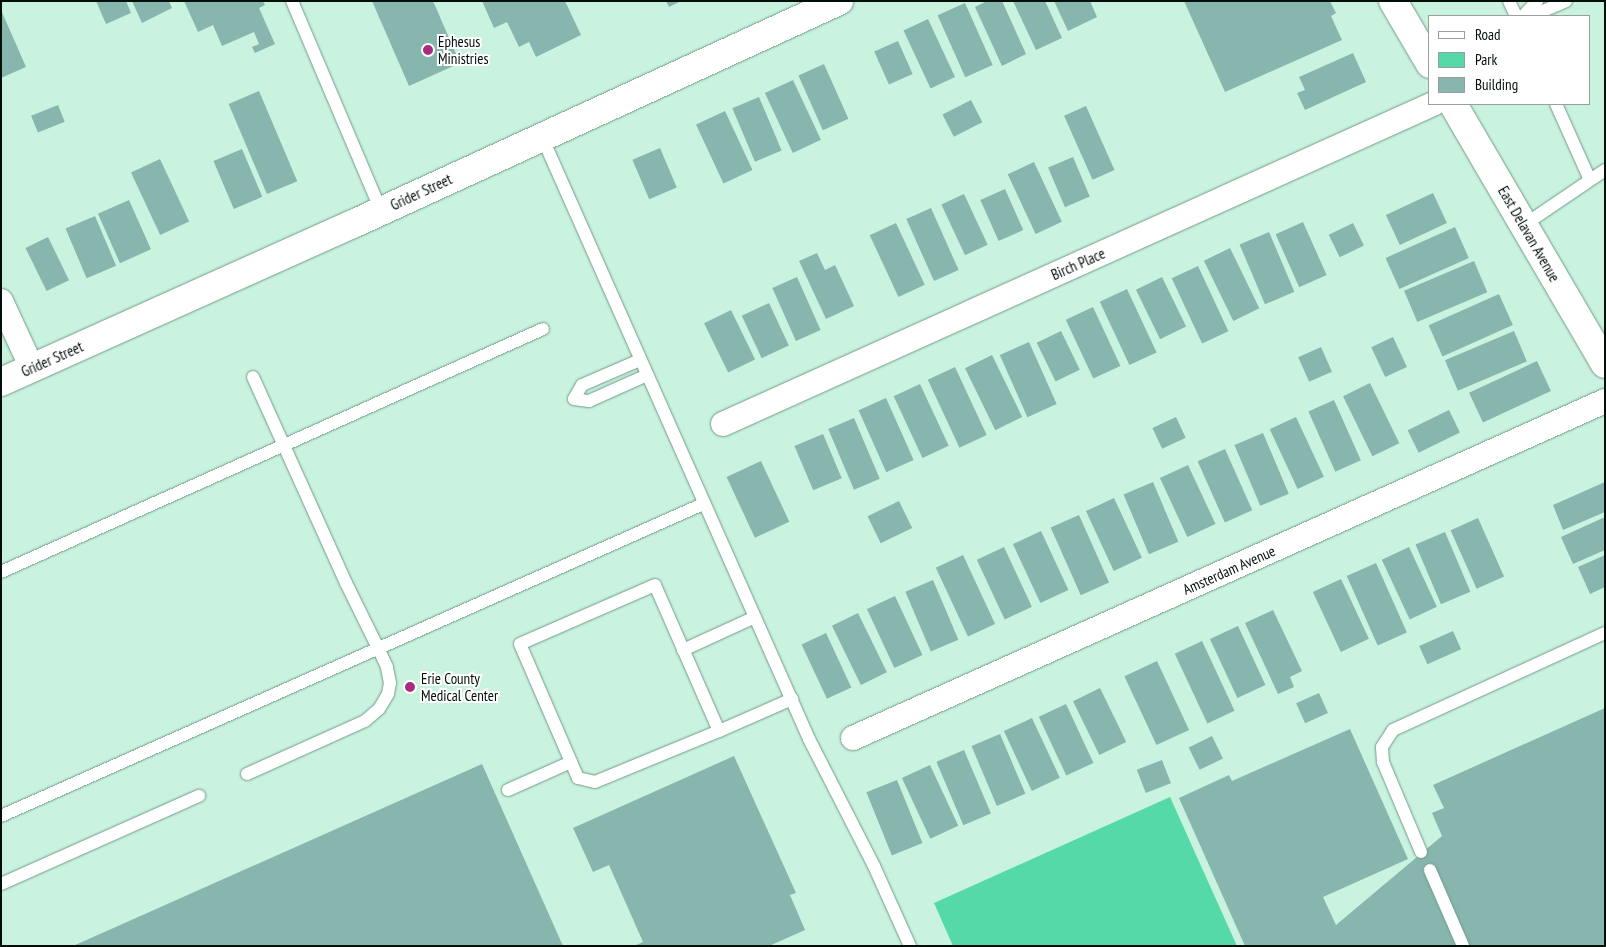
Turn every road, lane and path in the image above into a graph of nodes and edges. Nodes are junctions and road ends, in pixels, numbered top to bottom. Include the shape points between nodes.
1 (292, 1) edge
2 (839, 1) edge
3 (1393, 1) edge
4 (1509, 1) edge
5 (1537, 1) edge
6 (1566, 1) edge
7 (1516, 15) edge
8 (1524, 15) edge
9 (1533, 15) edge
10 (1428, 61) edge
11 (1431, 105) edge
12 (1454, 105) edge
13 (1556, 105) edge
14 (542, 137) junction
15 (1605, 170) edge
16 (1590, 180) junction
17 (381, 211) junction
18 (1524, 225) junction
19 (1, 301) edge
20 (543, 329) dead end
21 (640, 360) junction
22 (1605, 364) edge
23 (32, 368) junction
24 (647, 375) junction
25 (253, 378) dead end
26 (1, 382) edge
27 (1605, 401) edge
28 (723, 424) dead end
29 (284, 445) junction
30 (703, 504) junction
31 (1, 572) edge
32 (754, 617) junction
33 (1605, 633) edge
34 (378, 648) junction
35 (683, 650) junction
36 (792, 700) junction
37 (719, 732) junction
38 (854, 738) dead end
39 (571, 762) junction
40 (247, 774) dead end
41 (508, 790) dead end
42 (199, 796) dead end
43 (1, 816) edge
44 (1421, 852) dead end
45 (1430, 870) dead end
46 (1, 884) edge
47 (910, 946) edge
48 (1463, 946) edge

1 - 17 lane
2 - 14 street, Grider Street
3 - 10 street
4 - 7 lane
5 - 8 lane
6 - 9 lane
11 - 28 street, Birch Place
12 - 18 street, East Delavan Avenue
13 - 16 lane
14 - 17 street, Grider Street
14 - 21 lane
15 - 16 lane
16 - 18 lane
17 - 23 street, Grider Street
18 - 22 street, East Delavan Avenue
19 - 23 street
20 - 29 lane
21 - 24 lane
21 - 24 lane via 582,386 574,399 589,401
23 - 26 street, Grider Street
24 - 30 lane
25 - 29 lane
27 - 38 street, Amsterdam Avenue
29 - 31 lane
29 - 34 lane
30 - 32 lane
30 - 34 lane
32 - 35 lane
32 - 36 lane
33 - 44 lane via 1393,730 1382,747 1383,762
34 - 40 lane via 390,683 379,709 366,721
34 - 43 lane
35 - 37 lane
35 - 39 lane via 655,585 520,644
36 - 37 lane
36 - 47 lane
37 - 39 lane via 595,782 578,778
39 - 41 lane
42 - 46 lane
45 - 48 lane

